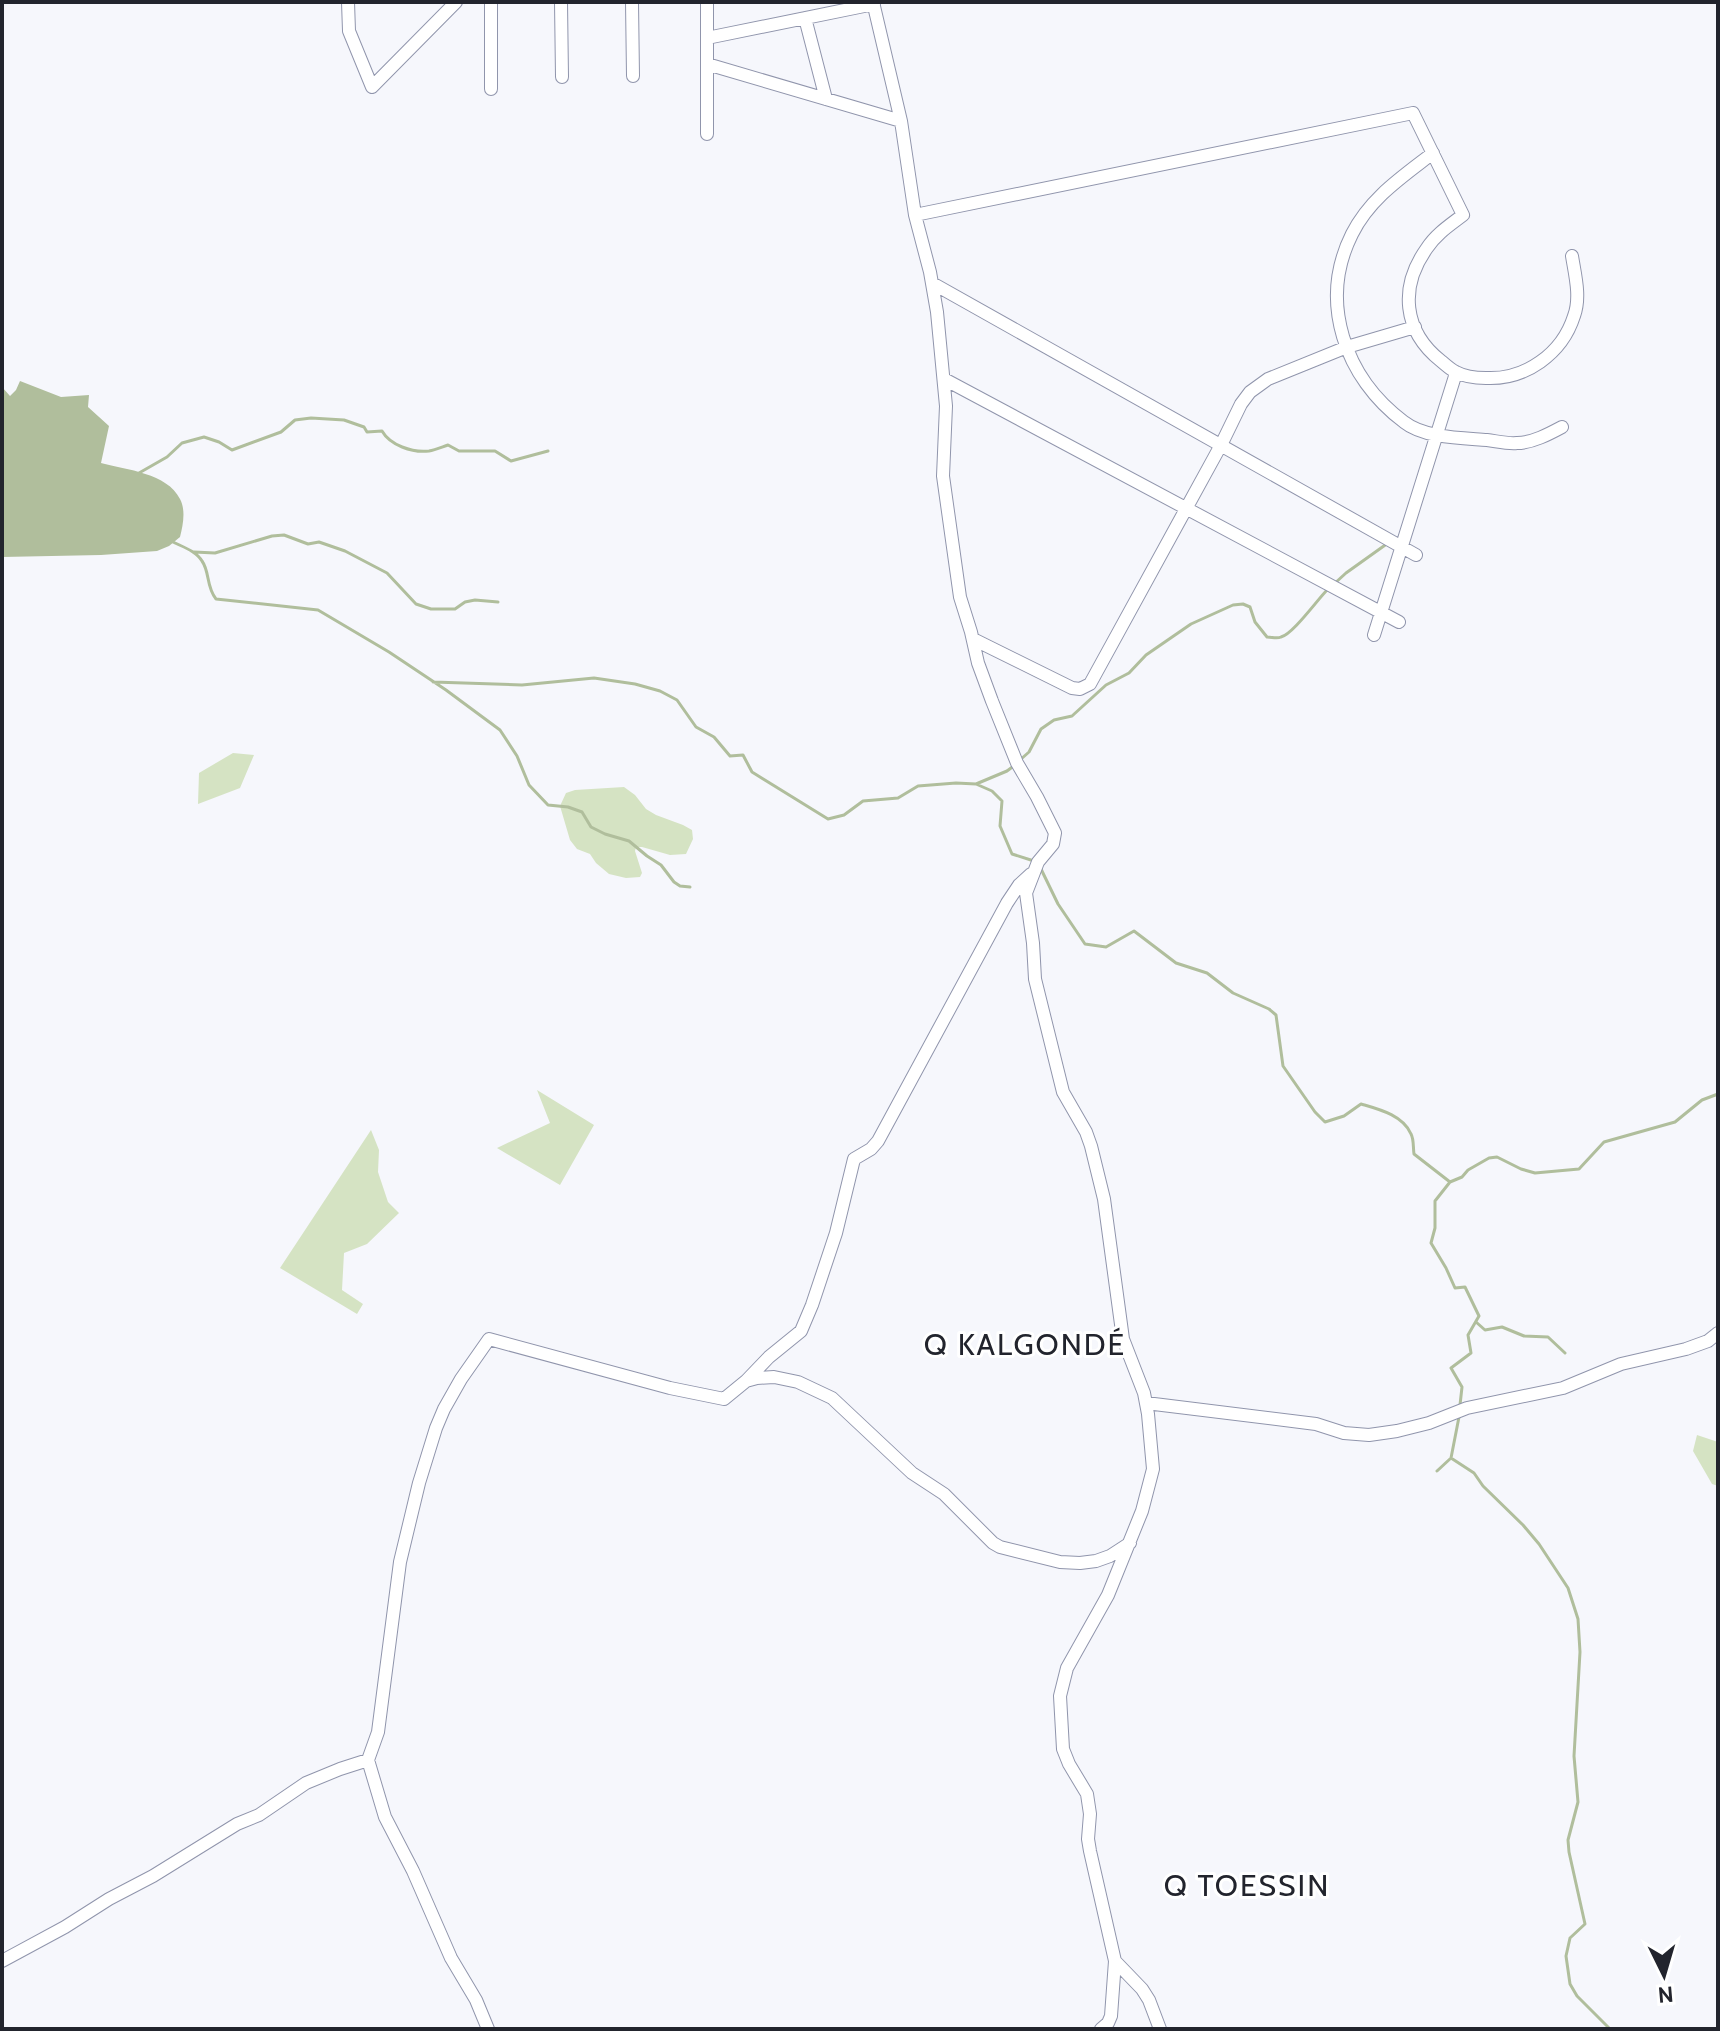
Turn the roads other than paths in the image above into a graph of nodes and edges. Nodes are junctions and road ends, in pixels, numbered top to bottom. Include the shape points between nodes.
1 (348, 2) edge
2 (456, 2) edge
3 (491, 2) edge
4 (561, 2) edge
5 (632, 2) edge
6 (707, 2) edge
7 (874, 3) edge
8 (805, 18) junction
9 (707, 38) junction
10 (707, 64) junction
11 (633, 76) dead end
12 (562, 77) dead end
13 (491, 89) dead end
14 (826, 99) junction
15 (901, 121) junction
16 (707, 134) dead end
17 (1433, 153) junction
18 (915, 215) junction
19 (1572, 256) dead end
20 (932, 283) junction
21 (1415, 327) junction
22 (1347, 347) junction
23 (1456, 373) junction
24 (944, 379) junction
25 (1562, 427) dead end
26 (1437, 435) junction
27 (1221, 445) junction
28 (1186, 508) junction
29 (1401, 547) junction
30 (1416, 555) dead end
31 (1381, 613) junction
32 (1399, 622) dead end
33 (1374, 635) dead end
34 (973, 639) junction
35 (1034, 871) junction
36 (1718, 1333) edge
37 (746, 1381) junction
38 (1146, 1403) junction
39 (1130, 1543) junction
40 (368, 1760) junction
41 (2, 1961) edge
42 (1115, 1961) junction
43 (488, 2029) edge
44 (1101, 2029) edge
45 (1160, 2029) edge

1 - 2 street via 349,31 372,87
3 - 13 street
4 - 12 street
5 - 11 street
6 - 9 street
7 - 8 street
7 - 15 street
8 - 9 street
8 - 14 street
9 - 10 street
10 - 14 street
10 - 16 street
14 - 15 street
15 - 18 street
17 - 18 street via 1413,113
17 - 21 street via 1463,215 1440,232 1415,269 1408,290
17 - 22 street via 1387,188 1353,233 1337,289 1337,318
18 - 20 street
19 - 23 street via 1576,313 1551,355 1520,373 1496,378
20 - 24 street
20 - 27 street
21 - 22 street
21 - 23 street via 1431,353
22 - 26 street via 1361,378 1381,400 1406,424
22 - 27 street via 1268,379 1250,392
23 - 26 street
24 - 28 street
24 - 34 street via 943,476 960,597
25 - 26 street via 1518,444
26 - 29 street
27 - 28 street
27 - 29 street
28 - 31 street
28 - 34 street via 1090,684 1072,688
29 - 30 street
29 - 31 street
31 - 32 street
31 - 33 street
34 - 35 street via 1017,763 1055,833
35 - 37 street via 1007,903 878,1141 854,1159 836,1233 801,1331
35 - 38 street via 1026,893 1040,1003 1063,1092 1091,1146 1104,1199 1123,1339
36 - 38 street via 1686,1349 1621,1364 1563,1388 1369,1435
37 - 39 street via 790,1379 832,1398 1000,1547 1080,1563 1110,1556
37 - 40 street via 724,1399 489,1339 444,1409 419,1483 400,1562 378,1732
38 - 39 street via 1153,1469
39 - 42 street via 1067,1668 1060,1696 1063,1749 1087,1794 1090,1851
40 - 41 street via 306,1783
40 - 43 street via 385,1817
42 - 44 street via 1111,2016
42 - 45 street via 1142,1989

